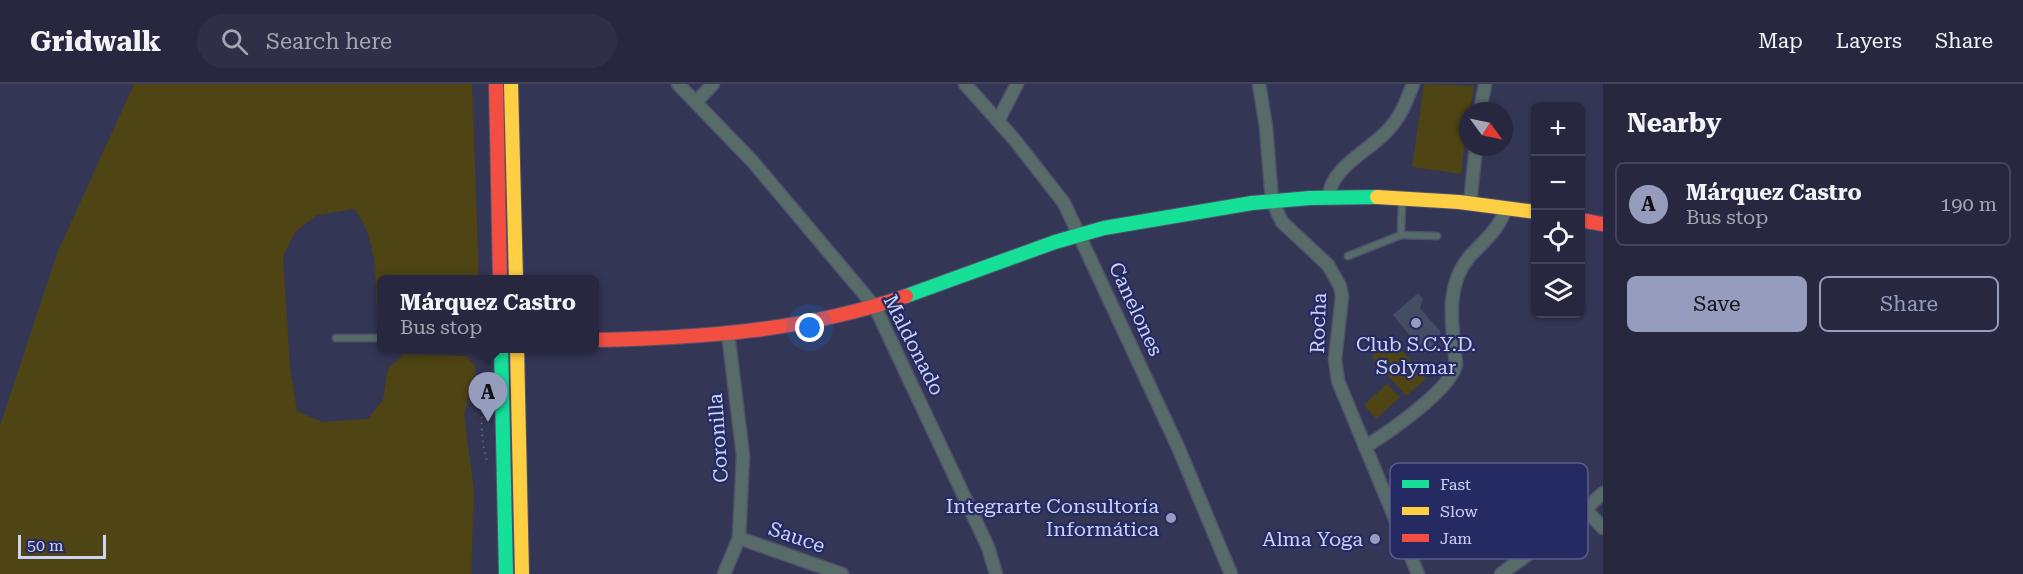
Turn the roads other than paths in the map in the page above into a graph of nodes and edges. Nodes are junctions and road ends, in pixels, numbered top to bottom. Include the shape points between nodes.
1 (496, 84) edge
2 (511, 84) edge
3 (678, 84) edge
4 (713, 84) edge
5 (965, 84) edge
6 (1017, 84) edge
7 (1259, 84) edge
8 (1413, 84) edge
9 (1485, 84) edge
10 (696, 102) junction
11 (1482, 102) edge
12 (998, 121) junction
13 (1475, 156) edge
14 (1329, 196) junction
15 (1402, 198) junction
16 (1272, 201) junction
17 (1470, 203) junction
18 (1506, 208) junction
19 (1531, 211) edge
20 (1585, 221) edge
21 (1603, 224) edge
22 (1080, 235) junction
23 (1401, 235) junction
24 (1437, 236) dead end
25 (1348, 256) dead end
26 (500, 275) edge
27 (516, 275) edge
28 (875, 307) junction
29 (728, 333) junction
30 (336, 338) dead end
31 (377, 338) edge
32 (599, 340) edge
33 (501, 353) edge
34 (517, 353) edge
35 (1365, 447) junction
36 (1603, 493) edge
37 (1588, 506) edge
38 (1390, 507) edge
39 (1588, 512) edge
40 (1603, 528) edge
41 (738, 538) junction
42 (1412, 559) edge
43 (1521, 559) edge
44 (506, 574) edge
45 (522, 574) edge
46 (724, 574) edge
47 (842, 574) edge
48 (996, 574) edge
49 (1231, 574) edge
50 (1418, 574) edge
51 (1501, 574) edge

1 - 26 street
2 - 27 street
3 - 10 street, Maldonado
4 - 10 street
5 - 12 street, Canelones
6 - 12 street
7 - 16 street, Rocha
8 - 14 street via 1398,118 1336,176
9 - 11 street
10 - 28 street, Maldonado via 811,228
12 - 22 street, Canelones via 1064,203
13 - 17 street
14 - 15 street
14 - 16 street
15 - 17 street
15 - 23 lane
16 - 22 street
16 - 35 street, Rocha via 1282,222 1328,265 1340,286 1342,307 1335,359 1338,381
17 - 18 street
18 - 19 street
18 - 35 street via 1494,232 1462,268 1452,290 1454,372 1425,401
20 - 21 street
22 - 28 street
22 - 49 street, Canelones via 1178,447
23 - 24 lane
23 - 25 lane
28 - 29 street via 814,321
28 - 48 street, Maldonado via 983,537
29 - 32 street
29 - 41 street, Coronilla via 743,456
30 - 31 lane
33 - 44 street
34 - 45 street
35 - 38 street, Rocha
36 - 37 street
39 - 40 street
41 - 46 street, Coronilla
41 - 47 street, Sauce
42 - 50 street, Rocha
43 - 51 street

